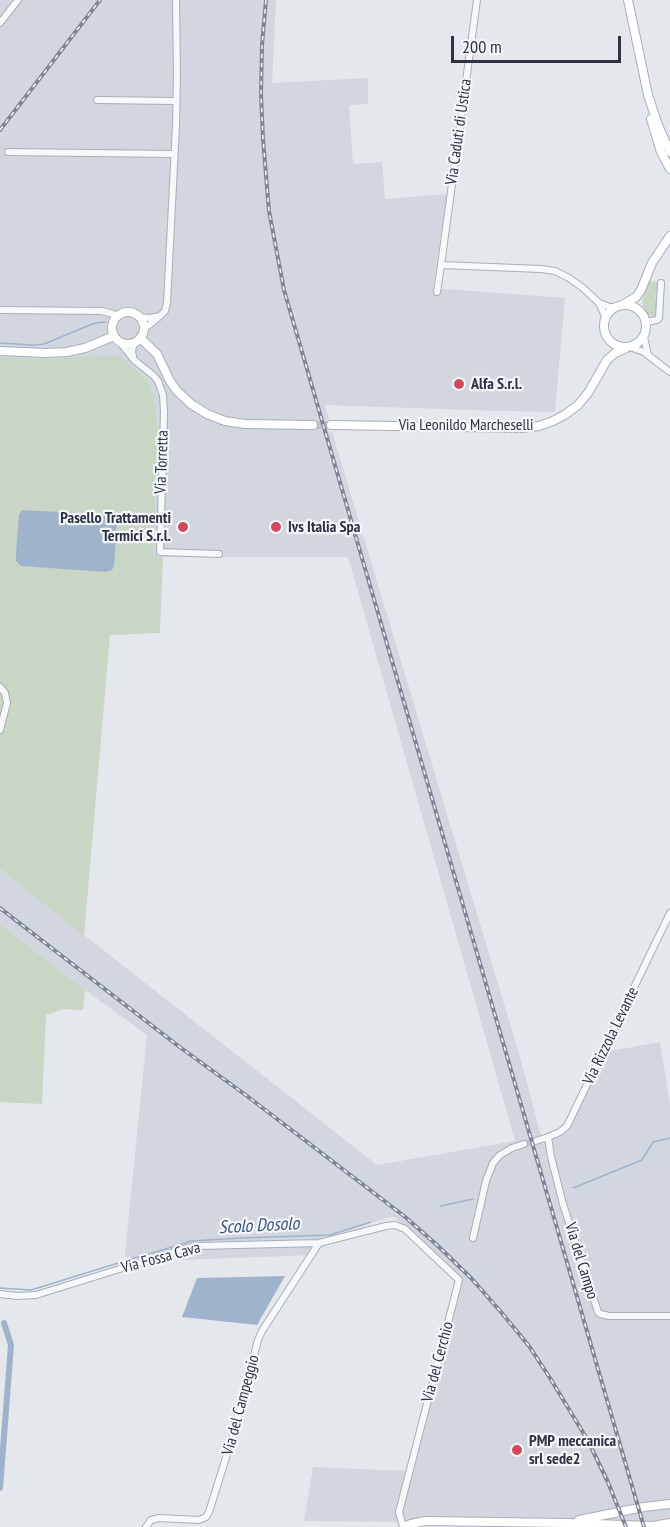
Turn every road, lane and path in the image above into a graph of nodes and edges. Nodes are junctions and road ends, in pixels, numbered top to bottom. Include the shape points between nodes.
1 (18, 0) edge
2 (176, 0) edge
3 (477, 0) edge
4 (628, 0) edge
5 (0, 23) edge
6 (648, 95) junction
7 (97, 100) dead end
8 (176, 101) junction
9 (656, 136) junction
10 (670, 152) edge
11 (8, 153) dead end
12 (174, 154) junction
13 (670, 169) edge
14 (670, 174) edge
15 (670, 236) edge
16 (441, 265) junction
17 (661, 283) dead end
18 (640, 290) junction
19 (437, 292) dead end
20 (599, 303) junction
21 (620, 306) junction
22 (0, 310) edge
23 (160, 316) junction
24 (139, 317) junction
25 (116, 318) junction
26 (644, 318) junction
27 (605, 321) junction
28 (606, 334) junction
29 (139, 337) junction
30 (644, 337) junction
31 (116, 338) junction
32 (628, 347) junction
33 (0, 351) edge
34 (648, 355) junction
35 (134, 360) junction
36 (607, 360) junction
37 (670, 372) edge
38 (313, 424) tunnel mouth
39 (331, 425) tunnel mouth
40 (219, 554) dead end
41 (0, 687) edge
42 (0, 730) edge
43 (670, 914) edge
44 (548, 1137) junction
45 (536, 1141) tunnel mouth
46 (524, 1144) tunnel mouth
47 (395, 1225) joint
48 (473, 1238) dead end
49 (319, 1243) junction
50 (0, 1294) edge
51 (670, 1316) edge
52 (670, 1504) edge
53 (566, 1523) junction
54 (670, 1523) edge
55 (146, 1527) edge
56 (404, 1527) edge

1 - 5 street
2 - 8 street
3 - 16 street, Via Caduti di Ustica
4 - 6 street
6 - 9 street
6 - 10 street
7 - 8 street
8 - 12 street
9 - 13 street
9 - 14 street via 657,150
11 - 12 street
12 - 23 street via 167,303
15 - 18 street
16 - 19 street, Via Caduti di Ustica
16 - 20 street via 555,271
17 - 26 street via 659,318
18 - 21 street
18 - 26 street
20 - 21 street
20 - 27 street
21 - 26 street via 635,308
21 - 27 street
22 - 25 street via 102,311
23 - 24 street
23 - 29 street
24 - 25 street via 128,312
24 - 29 street via 143,323
25 - 31 street via 112,328
26 - 30 street
27 - 28 street
28 - 32 street via 616,345
28 - 36 street
29 - 31 street via 126,344
29 - 35 street via 132,351
29 - 38 street via 161,361 177,391 207,414 245,424
30 - 32 street
30 - 34 street
31 - 33 street via 67,352
31 - 35 street, Via Torretta
32 - 34 street
32 - 36 street, Via Leonildo Marcheselli
34 - 37 street
35 - 40 street, Via Torretta via 154,376 163,395 160,552
36 - 39 street, Via Leonildo Marcheselli via 578,405 539,426
41 - 42 street via 7,703
43 - 44 street, Via Rizzola Levante via 567,1126
44 - 45 street, Via Rizzola Levante
44 - 51 street, Via del Campo via 559,1188 597,1312 609,1316
46 - 48 street via 500,1155 493,1163
47 - 49 street, Via Fossa Cava
47 - 56 street, Via del Cerchio via 405,1229 459,1280 399,1512
49 - 50 street, Via Fossa Cava via 198,1246 36,1294
49 - 55 street, Via del Campeggio via 258,1340 206,1517 159,1518
52 - 53 street
53 - 54 street
53 - 56 street via 425,1521

